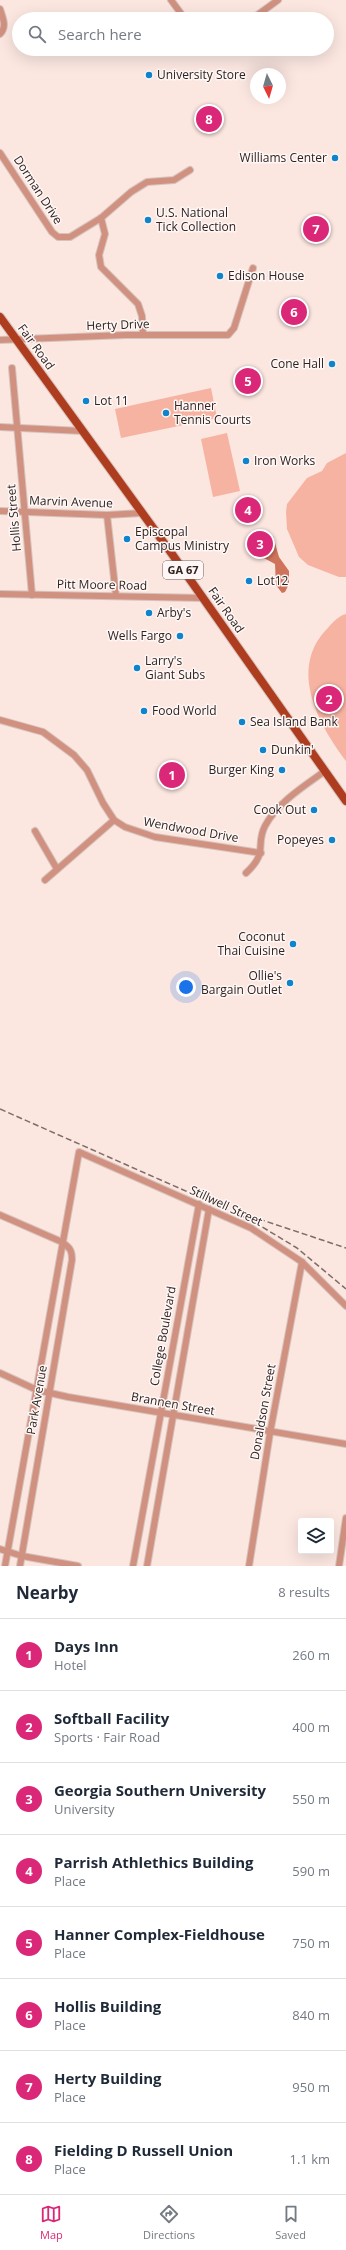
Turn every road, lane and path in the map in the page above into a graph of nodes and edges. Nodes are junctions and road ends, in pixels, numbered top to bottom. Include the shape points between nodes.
1 (171, 0) edge
2 (278, 0) edge
3 (0, 9) edge
4 (180, 12) edge
5 (262, 12) edge
6 (0, 34) edge
7 (0, 153) edge
8 (190, 170) dead end
9 (101, 218) junction
10 (253, 268) dead end
11 (0, 317) edge
12 (143, 335) junction
13 (0, 340) edge
14 (18, 341) junction
15 (12, 368) dead end
16 (0, 427) edge
17 (16, 428) junction
18 (82, 431) junction
19 (0, 511) edge
20 (25, 511) junction
21 (142, 513) junction
22 (107, 515) junction
23 (0, 594) edge
24 (32, 595) junction
25 (116, 596) junction
26 (203, 598) junction
27 (0, 720) edge
28 (324, 771) junction
29 (346, 801) edge
30 (114, 820) junction
31 (35, 831) dead end
32 (261, 853) junction
33 (57, 869) junction
34 (246, 873) dead end
35 (45, 880) dead end
36 (79, 1152) joint
37 (198, 1204) junction
38 (209, 1209) junction
39 (0, 1215) edge
40 (62, 1242) junction
41 (302, 1262) junction
42 (346, 1306) edge
43 (0, 1373) edge
44 (37, 1390) junction
45 (49, 1393) junction
46 (161, 1413) junction
47 (173, 1416) junction
48 (270, 1433) junction
49 (346, 1444) edge
50 (346, 1518) edge
51 (0, 1549) edge
52 (8, 1552) junction
53 (22, 1556) junction
54 (5, 1566) edge
55 (20, 1566) edge
56 (78, 1566) edge
57 (133, 1566) edge
58 (147, 1566) edge
59 (249, 1566) edge
60 (338, 1566) edge

1 - 4 street
2 - 5 street
3 - 6 street via 4,24
7 - 9 street, Dorman Drive via 52,232 58,237 70,237
8 - 9 street, Dorman Drive via 174,180 147,182
9 - 12 street via 105,234 99,255 101,266 138,304 142,316
10 - 12 street, Herty Drive via 234,328 228,335
11 - 14 main road, Fair Road / GA 67
12 - 14 street, Herty Drive
13 - 14 street, Herty Drive
14 - 18 main road, Fair Road / GA 67
15 - 17 street, Hollis Street
16 - 17 street
17 - 18 street
17 - 20 street, Hollis Street
18 - 21 main road, Fair Road / GA 67
19 - 20 street, Marvin Avenue
20 - 22 street, Marvin Avenue
20 - 24 street, Hollis Street
21 - 22 street, Marvin Avenue
21 - 26 main road, Fair Road / GA 67
22 - 25 street
23 - 24 street, Pitt Moore Road
24 - 25 street, Pitt Moore Road
25 - 26 street, Pitt Moore Road
26 - 28 main road, Fair Road / GA 67
27 - 30 street, Wendwood Drive via 43,732 74,755 87,770
28 - 29 main road, Fair Road / GA 67
28 - 32 street via 279,807 265,826
30 - 32 street, Wendwood Drive via 136,832
30 - 33 street
31 - 33 street
32 - 34 street via 256,864
33 - 35 street
36 - 37 street, Stillwell Street
36 - 40 street, Park Avenue
37 - 38 street, Stillwell Street
37 - 46 street, College Boulevard
38 - 41 street, Stillwell Street via 251,1228
38 - 47 street, College Boulevard
39 - 40 street
40 - 44 street, Park Avenue
40 - 45 street, Park Avenue via 70,1248 72,1260
41 - 42 street, Stillwell Street
41 - 48 street, Donaldson Street
43 - 44 street, Brannen Street
44 - 45 street, Brannen Street
44 - 52 street, Park Avenue
45 - 46 street, Brannen Street
45 - 53 street, Park Avenue
46 - 47 street, Brannen Street
46 - 57 street, College Boulevard
47 - 48 street, Brannen Street
47 - 58 street, College Boulevard
48 - 49 street, Brannen Street
48 - 59 street, Donaldson Street
50 - 60 street
51 - 52 street
52 - 53 street
52 - 54 street, Park Avenue
53 - 55 street, Park Avenue
53 - 56 street

